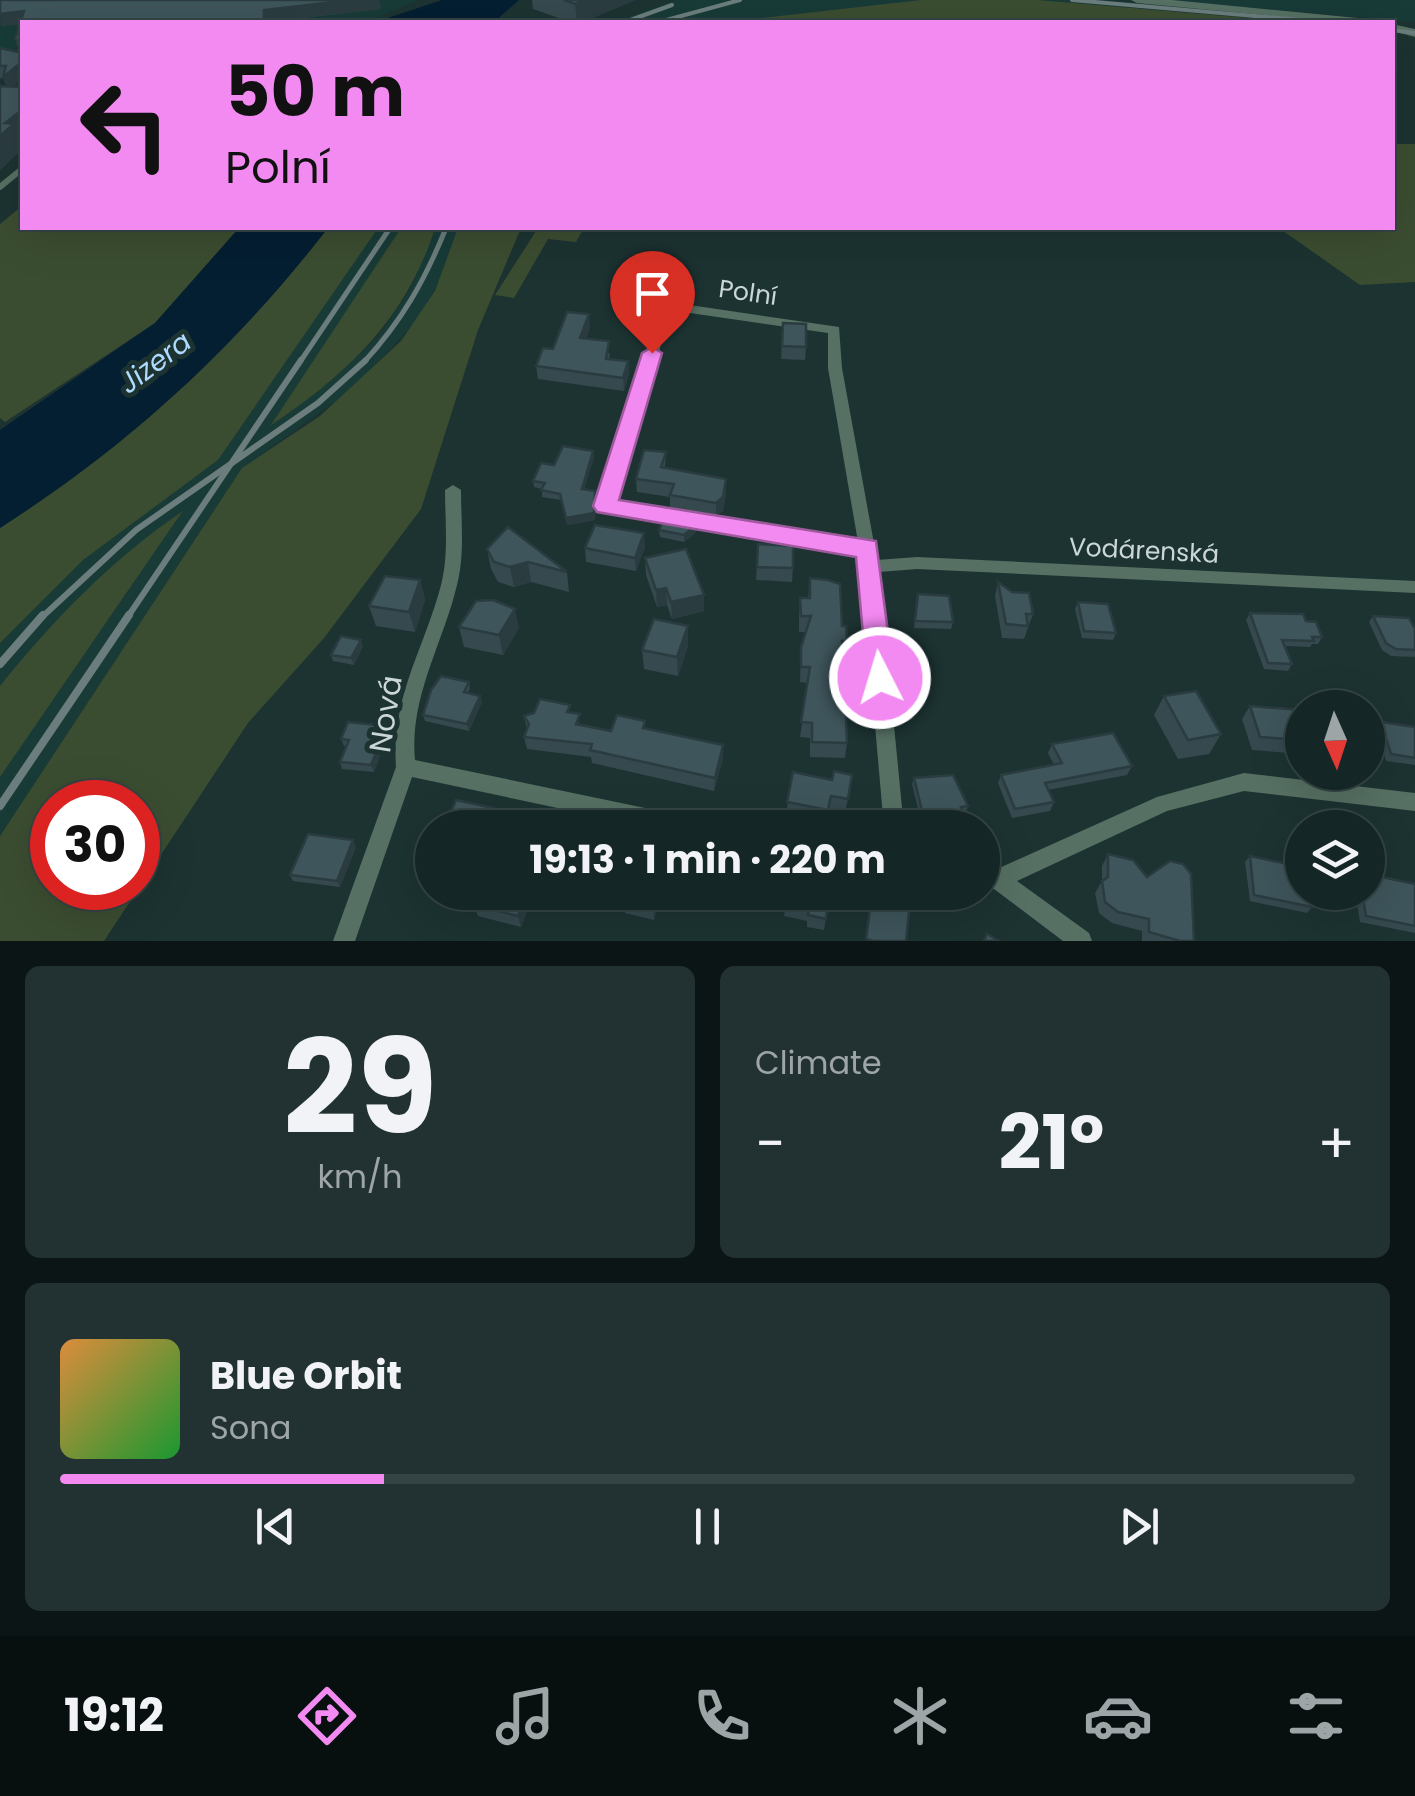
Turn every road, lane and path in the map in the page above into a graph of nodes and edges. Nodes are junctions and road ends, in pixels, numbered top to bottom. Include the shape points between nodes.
1 (1137, 0) edge
2 (1347, 20) edge
3 (20, 171) edge
4 (0, 187) edge
5 (453, 490) dead end
6 (867, 548) junction
7 (870, 567) junction
8 (1415, 588) edge
9 (406, 767) junction
10 (1415, 802) edge
11 (612, 810) edge
12 (892, 810) edge
13 (1000, 875) edge
14 (1000, 886) edge
15 (344, 941) edge
16 (1081, 941) edge

1 - 2 street
3 - 4 lane
5 - 9 street, Nová via 450,582 412,691 402,746
6 - 6 street, Polní via 834,330 683,308 662,314 605,506
6 - 7 street, Polní
7 - 8 street, Vodárenská via 916,562
7 - 12 street, Polní
9 - 11 street
9 - 15 street, Nová
10 - 13 street via 1244,782 1164,803
14 - 16 street

